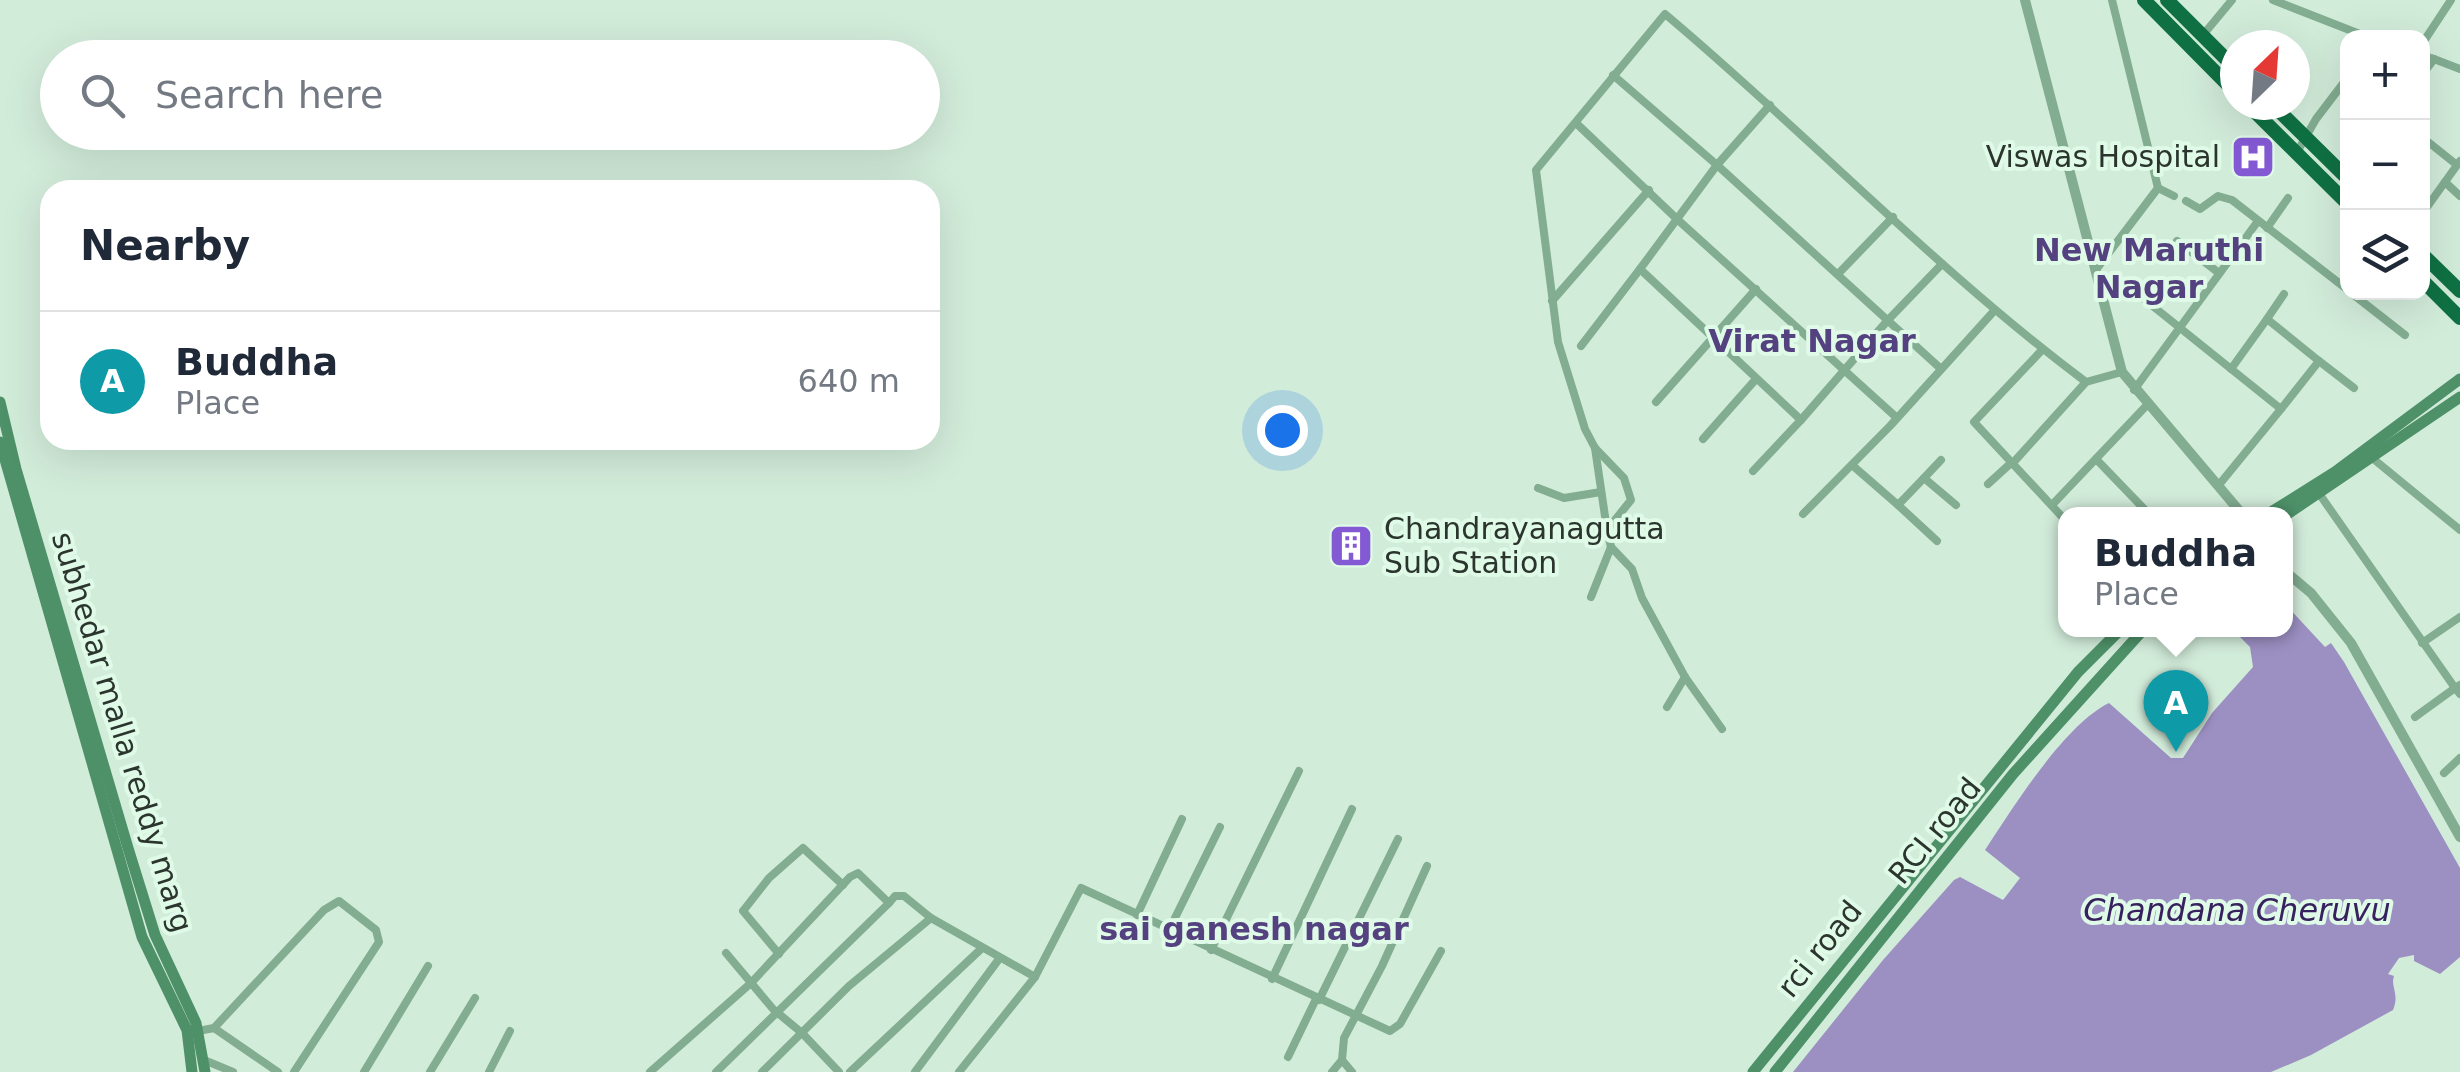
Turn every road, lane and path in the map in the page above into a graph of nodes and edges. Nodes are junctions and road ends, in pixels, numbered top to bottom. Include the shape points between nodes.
1 (2025, 0) edge
2 (2112, 0) edge
3 (2144, 0) edge
4 (2166, 0) edge
5 (2232, 0) edge
6 (2272, 0) edge
7 (2451, 0) edge
8 (2349, 30) edge
9 (2430, 32) edge
10 (2202, 35) junction
11 (2220, 53) edge
12 (2430, 58) edge
13 (2434, 59) junction
14 (2430, 64) edge
15 (2460, 69) edge
16 (1613, 75) junction
17 (2220, 77) edge
18 (2340, 88) edge
19 (1770, 105) junction
20 (2263, 120) edge
21 (2288, 120) edge
22 (1576, 123) junction
23 (2307, 139) junction
24 (2430, 143) edge
25 (2296, 154) junction
26 (2458, 163) edge
27 (1717, 164) junction
28 (2340, 170) edge
29 (2444, 182) junction
30 (2158, 188) junction
31 (1649, 190) junction
32 (2174, 196) dead end
33 (2340, 196) edge
34 (2460, 196) edge
35 (2288, 198) dead end
36 (2186, 202) dead end
37 (2425, 210) edge
38 (1893, 217) junction
39 (1678, 220) junction
40 (2258, 221) junction
41 (2267, 228) junction
42 (2177, 241) dead end
43 (2430, 262) edge
44 (1942, 264) junction
45 (1640, 269) junction
46 (2095, 271) junction
47 (2219, 273) junction
48 (1838, 274) junction
49 (2340, 284) edge
50 (2430, 288) edge
51 (1756, 289) junction
52 (2460, 291) edge
53 (2284, 294) dead end
54 (2138, 295) dead end
55 (2360, 300) edge
56 (1552, 301) junction
57 (1994, 311) junction
58 (2460, 318) edge
59 (1888, 320) junction
60 (2267, 320) junction
61 (2179, 326) junction
62 (2405, 335) dead end
63 (1713, 340) junction
64 (1581, 346) dead end
65 (2042, 350) junction
66 (2319, 361) junction
67 (1940, 368) junction
68 (2231, 369) junction
69 (1844, 372) junction
70 (2122, 372) junction
71 (2460, 378) edge
72 (1756, 379) junction
73 (2086, 382) junction
74 (2354, 388) dead end
75 (2134, 390) junction
76 (2458, 398) edge
77 (0, 402) edge
78 (1656, 402) dead end
79 (2147, 406) junction
80 (2281, 408) junction
81 (1896, 417) junction
82 (1801, 420) junction
83 (1702, 439) dead end
84 (0, 442) edge
85 (1595, 448) junction
86 (2371, 457) junction
87 (2096, 459) junction
88 (1940, 460) dead end
89 (2011, 463) junction
90 (1852, 465) junction
91 (1753, 470) dead end
92 (1924, 478) junction
93 (1988, 484) dead end
94 (2218, 486) junction
95 (1538, 488) dead end
96 (1602, 492) junction
97 (2318, 492) junction
98 (1956, 505) dead end
99 (2052, 505) junction
100 (1898, 506) junction
101 (2142, 507) edge
102 (2236, 507) edge
103 (2279, 507) edge
104 (2293, 510) edge
105 (2058, 512) edge
106 (1803, 514) dead end
107 (1607, 530) junction
108 (2460, 530) edge
109 (1937, 540) dead end
110 (1611, 547) junction
111 (2293, 578) edge
112 (1590, 596) dead end
113 (2460, 617) edge
114 (2113, 637) edge
115 (2136, 637) edge
116 (2422, 643) junction
117 (1685, 678) junction
118 (2458, 689) edge
119 (1667, 706) dead end
120 (2415, 718) dead end
121 (1722, 729) dead end
122 (2460, 758) edge
123 (1299, 771) dead end
124 (2444, 773) dead end
125 (1352, 809) dead end
126 (1182, 819) dead end
127 (1220, 827) dead end
128 (2460, 837) edge
129 (1398, 840) dead end
130 (1427, 866) dead end
131 (842, 886) junction
132 (889, 903) junction
133 (1136, 915) junction
134 (931, 918) junction
135 (1169, 930) junction
136 (981, 949) junction
137 (1211, 950) junction
138 (1441, 951) dead end
139 (726, 953) dead end
140 (779, 954) junction
141 (999, 959) junction
142 (428, 966) dead end
143 (1035, 977) junction
144 (1272, 979) junction
145 (751, 983) junction
146 (475, 998) dead end
147 (1318, 1000) junction
148 (778, 1014) junction
149 (1356, 1017) junction
150 (214, 1028) junction
151 (510, 1030) dead end
152 (198, 1031) junction
153 (802, 1033) junction
154 (1288, 1057) dead end
155 (1342, 1060) junction
156 (205, 1066) edge
157 (192, 1072) edge
158 (232, 1072) edge
159 (278, 1072) edge
160 (294, 1072) edge
161 (364, 1072) edge
162 (430, 1072) edge
163 (490, 1072) edge
164 (650, 1072) edge
165 (716, 1072) edge
166 (762, 1072) edge
167 (840, 1072) edge
168 (850, 1072) edge
169 (915, 1072) edge
170 (959, 1072) edge
171 (1332, 1072) edge
172 (1352, 1072) edge
173 (1753, 1072) edge
174 (1775, 1072) edge

1 - 46 street
2 - 30 street
3 - 17 highway
4 - 10 highway
5 - 10 street
6 - 8 street
7 - 9 street
10 - 11 highway
12 - 13 street
13 - 14 street
13 - 15 street
16 - 19 street via 1665,14
16 - 22 street
16 - 27 street
18 - 23 street
19 - 27 street
19 - 38 street
20 - 25 highway
21 - 23 highway
22 - 31 street
22 - 56 street via 1536,170
23 - 25 street
23 - 28 highway
24 - 26 street
25 - 33 highway
26 - 29 street
27 - 39 street
27 - 48 street
29 - 34 street
29 - 37 street
30 - 32 street
30 - 46 street
31 - 39 street
31 - 56 street
35 - 41 street
36 - 40 street via 2200,209 2226,198
38 - 44 street
38 - 48 street
39 - 45 street
39 - 51 street
40 - 41 street
40 - 47 street
41 - 49 street
42 - 47 street
43 - 52 highway
44 - 57 street
44 - 59 street
45 - 63 street
45 - 64 street
46 - 70 street
47 - 61 street
48 - 59 street
50 - 58 highway
51 - 63 street
51 - 69 street
53 - 60 street
54 - 61 street
55 - 62 street
56 - 85 street via 1558,342
57 - 65 street
57 - 67 street
59 - 67 street
59 - 69 street
60 - 66 street
60 - 68 street
61 - 68 street
61 - 75 street
63 - 72 street
63 - 78 street
65 - 73 street
65 - 89 street via 1974,422
66 - 74 street
66 - 80 street
67 - 81 street
68 - 80 street
69 - 81 street
69 - 82 street
70 - 73 street
70 - 75 street
71 - 103 main road
72 - 82 street
72 - 83 street
73 - 89 street
75 - 79 street
76 - 86 main road
77 - 152 main road, subhedar malla reddy marg via 155,935
79 - 87 street
79 - 94 street
80 - 94 street
81 - 90 street
82 - 91 street
84 - 157 main road, subhedar malla reddy marg via 142,937 187,1030
85 - 96 street
85 - 107 street via 1624,478 1631,500
86 - 97 main road
86 - 108 street
87 - 99 street
87 - 101 street
88 - 92 street
89 - 93 street
89 - 99 street
90 - 100 street
90 - 106 street
92 - 98 street
92 - 100 street
94 - 102 street
95 - 96 street via 1564,498
96 - 107 street
97 - 104 main road
97 - 116 street
99 - 105 street
100 - 109 street
107 - 110 street
110 - 112 street
110 - 117 street via 1632,569
111 - 128 street via 2350,643
113 - 116 street
114 - 173 main road, rci road
115 - 174 main road, RCI road via 2013,774
116 - 118 street
117 - 119 street
117 - 121 street
118 - 120 street
122 - 124 street
123 - 137 street
125 - 144 street
126 - 133 street
127 - 135 street
129 - 147 street
130 - 149 street
131 - 132 street via 862,875
131 - 140 street
131 - 140 street via 803,848 769,878 743,910
132 - 134 street via 900,895
132 - 148 street
133 - 135 street
133 - 143 street via 1081,888
134 - 136 street
134 - 153 street
135 - 137 street
136 - 141 street
136 - 168 street
137 - 144 street
138 - 149 street via 1397,1028
139 - 145 street
140 - 145 street
141 - 143 street
141 - 169 street
142 - 161 street
143 - 170 street
144 - 147 street
145 - 148 street
145 - 164 street
146 - 162 street
147 - 149 street
147 - 154 street
148 - 153 street
148 - 165 street
149 - 155 street
150 - 152 street
150 - 159 street
150 - 160 street via 339,901 376,930 379,942
151 - 163 street
152 - 156 main road, subhedar malla reddy marg
153 - 166 street
153 - 167 street
155 - 171 street
155 - 172 street
156 - 158 street

